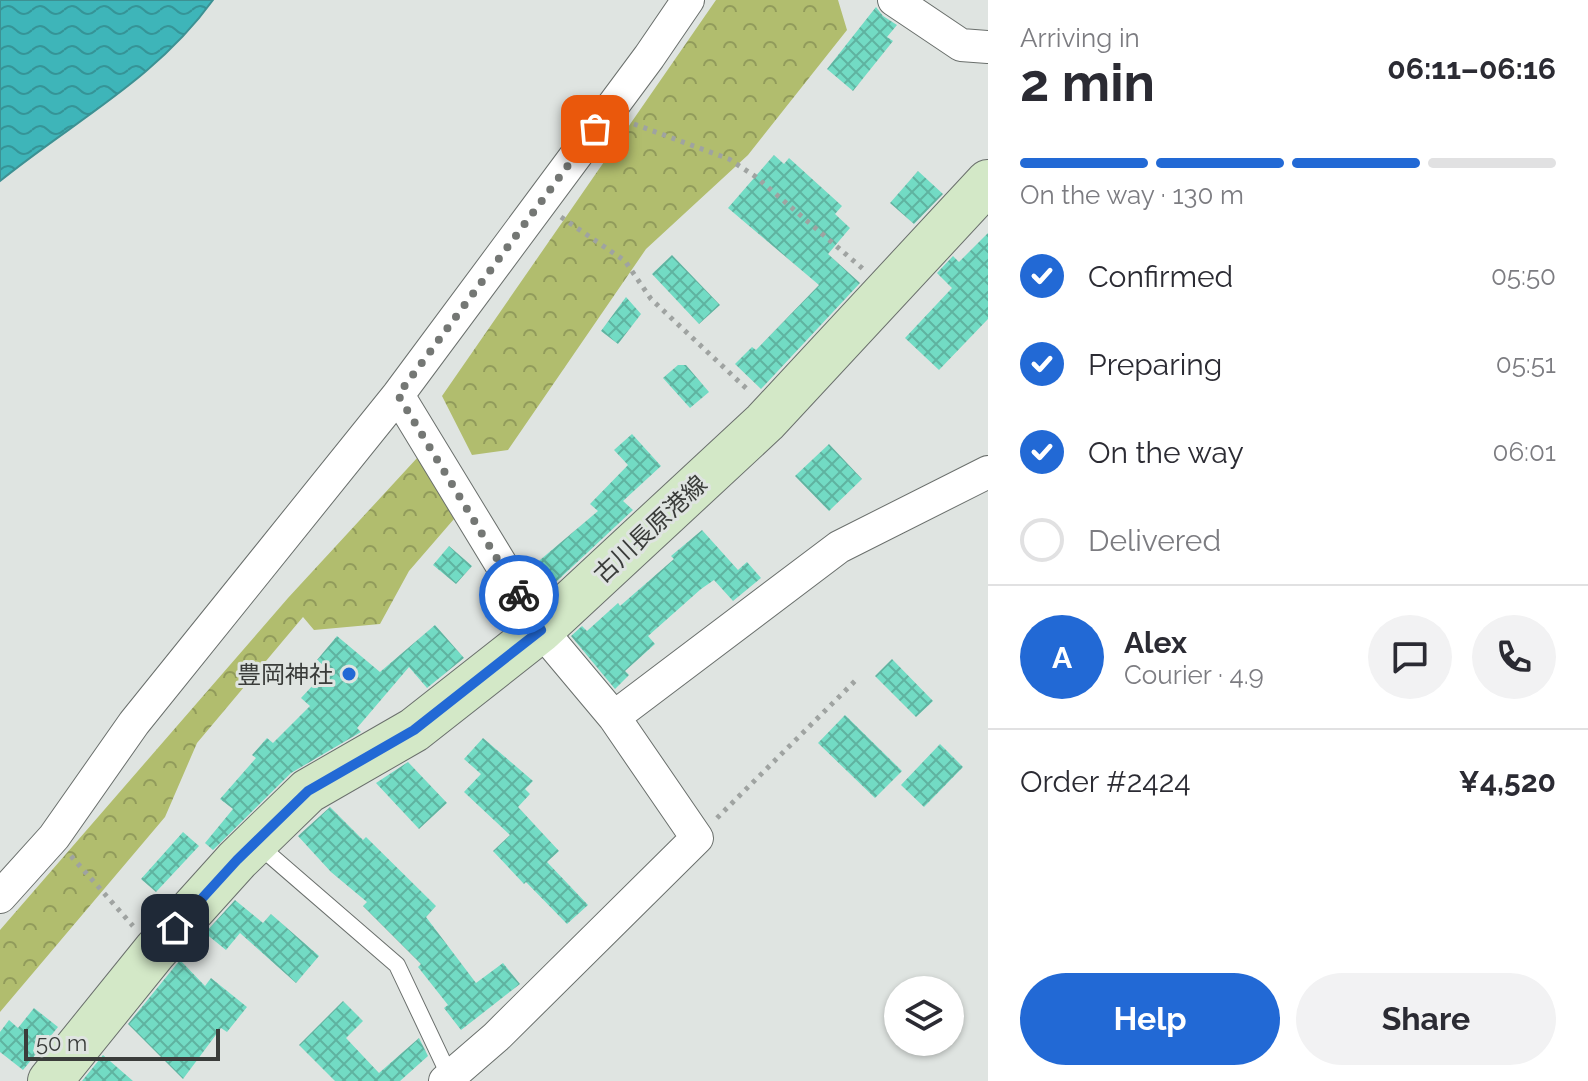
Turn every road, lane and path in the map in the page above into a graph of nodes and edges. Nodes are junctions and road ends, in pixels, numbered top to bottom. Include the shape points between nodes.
1 (688, 0) edge
2 (894, 0) edge
3 (988, 47) edge
4 (631, 123) dead end
5 (988, 182) edge
6 (550, 209) dead end
7 (888, 290) junction
8 (398, 395) junction
9 (773, 414) junction
10 (988, 472) edge
11 (541, 630) junction
12 (856, 680) dead end
13 (614, 717) junction
14 (54, 837) junction
15 (697, 838) junction
16 (255, 842) junction
17 (0, 897) edge
18 (155, 951) junction
19 (448, 1079) edge
20 (50, 1081) edge

1 - 8 street
2 - 3 street via 961,45
4 - 7 path via 729,159
5 - 7 main road, 古川長原港線
6 - 9 path via 625,261 651,299
7 - 9 main road, 古川長原港線
8 - 11 street
8 - 14 street via 134,723
9 - 11 main road, 古川長原港線
10 - 13 street via 839,547
11 - 13 street
11 - 16 main road, 古川長原港線 via 414,730 308,791
12 - 15 path
13 - 15 street
14 - 17 street
14 - 18 path
15 - 19 street
16 - 18 main road, 古川長原港線
16 - 19 lane via 397,965
18 - 20 main road, 古川長原港線

